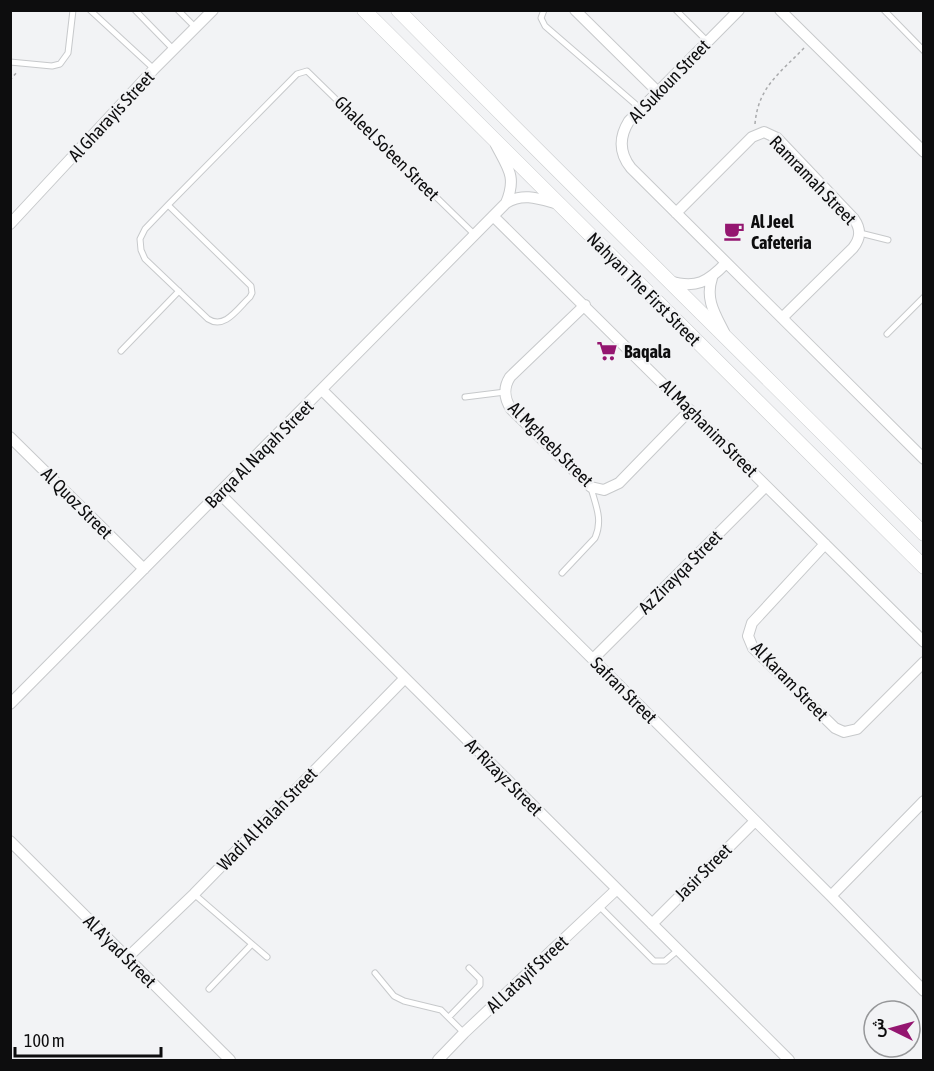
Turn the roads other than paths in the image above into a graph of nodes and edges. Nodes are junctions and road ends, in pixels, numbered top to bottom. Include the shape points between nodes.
1 (73, 10) edge
2 (90, 10) edge
3 (135, 10) edge
4 (178, 10) edge
5 (213, 10) edge
6 (364, 10) edge
7 (398, 10) edge
8 (544, 10) edge
9 (575, 10) edge
10 (676, 10) edge
11 (739, 10) edge
12 (780, 10) edge
13 (884, 10) edge
14 (196, 28) junction
15 (708, 42) junction
16 (174, 50) junction
17 (924, 51) edge
18 (10, 62) edge
19 (154, 69) junction
20 (658, 92) junction
21 (641, 109) junction
22 (492, 137) junction
23 (924, 152) edge
24 (506, 203) junction
25 (559, 204) junction
26 (168, 205) junction
27 (676, 213) junction
28 (493, 216) junction
29 (10, 224) edge
30 (860, 233) junction
31 (474, 234) junction
32 (888, 240) dead end
33 (726, 263) junction
34 (712, 278) junction
35 (666, 280) junction
36 (178, 291) junction
37 (924, 297) edge
38 (585, 305) junction
39 (782, 318) junction
40 (887, 334) dead end
41 (726, 338) junction
42 (121, 351) dead end
43 (322, 390) junction
44 (505, 392) junction
45 (465, 397) dead end
46 (690, 410) junction
47 (10, 437) edge
48 (922, 455) edge
49 (591, 486) junction
50 (766, 486) junction
51 (219, 493) junction
52 (924, 534) edge
53 (825, 544) junction
54 (924, 567) edge
55 (144, 569) junction
56 (562, 573) dead end
57 (924, 642) edge
58 (593, 659) junction
59 (924, 662) edge
60 (405, 678) junction
61 (10, 704) edge
62 (924, 801) edge
63 (755, 821) junction
64 (10, 841) edge
65 (617, 889) junction
66 (194, 894) junction
67 (831, 896) junction
68 (599, 906) junction
69 (652, 924) junction
70 (252, 944) junction
71 (678, 950) junction
72 (267, 957) dead end
73 (127, 958) junction
74 (468, 968) dead end
75 (375, 973) dead end
76 (209, 989) dead end
77 (924, 991) edge
78 (449, 1017) junction
79 (464, 1033) junction
80 (230, 1060) edge
81 (438, 1060) edge
82 (789, 1060) edge

1 - 18 lane via 64,61 52,66
2 - 19 lane
3 - 16 lane
4 - 14 lane
5 - 14 street, Al Gharayis Street
6 - 22 main road, Nahyan The First Street
7 - 35 main road, Nahyan The First Street
8 - 21 lane via 541,18 545,26
9 - 20 street
10 - 15 lane
11 - 15 street, Al Sukoun Street
12 - 23 street
13 - 17 lane
14 - 16 street, Al Gharayis Street
15 - 20 street, Al Sukoun Street
16 - 19 street, Al Gharayis Street
19 - 29 street, Al Gharayis Street
20 - 21 street, Al Sukoun Street
21 - 27 street, Al Sukoun Street via 622,132 622,152 631,168
22 - 24 street via 512,179
22 - 25 main road, Nahyan The First Street
24 - 25 street via 524,197
24 - 28 street, Barqa Al Naqah Street
25 - 54 main road, Nahyan The First Street
26 - 31 lane, Ghaleel So'een Street via 304,71 311,72
26 - 36 lane via 144,229 140,244 146,259
26 - 36 lane via 249,283 252,292 226,320 217,323
27 - 30 street, Ramramah Street via 755,134 764,132 777,138 854,219
27 - 33 street, Al Sukoun Street
28 - 31 street, Barqa Al Naqah Street
28 - 38 street, Al Maghanim Street
30 - 32 lane
30 - 39 street, Ramramah Street via 853,248
31 - 43 street, Barqa Al Naqah Street
33 - 34 street
33 - 39 street, Al Sukoun Street
34 - 35 street via 694,284
34 - 41 street via 710,303
35 - 41 main road, Nahyan The First Street
36 - 42 lane
37 - 40 lane
38 - 44 street, Al Mgheeb Street via 513,373
38 - 46 street, Al Maghanim Street
39 - 48 street, Al Sukoun Street
41 - 52 main road, Nahyan The First Street
43 - 51 street, Barqa Al Naqah Street
43 - 58 street, Safran Street
44 - 45 lane
44 - 49 street, Al Mgheeb Street via 511,409
46 - 49 street, Al Mgheeb Street via 616,486 604,490
46 - 50 street, Al Maghanim Street
47 - 55 street, Al Quoz Street
49 - 56 lane via 599,516 598,531
50 - 53 street, Al Maghanim Street
50 - 58 street, Az Zirayqa Street
51 - 55 street, Barqa Al Naqah Street
51 - 60 street, Ar Rizayz Street
53 - 57 street, Al Maghanim Street
53 - 59 street, Al Karam Street via 752,623 748,636 753,648 835,728 844,732 857,729
55 - 61 street, Barqa Al Naqah Street
58 - 63 street, Safran Street
60 - 65 street, Ar Rizayz Street
60 - 66 street, Wadi Al Halah Street
62 - 67 street
63 - 67 street, Safran Street
63 - 69 street, Jasir Street
64 - 73 street, Al A'yad Street
65 - 68 street, Al Latayif Street
65 - 69 street, Ar Rizayz Street
66 - 70 lane
66 - 73 street, Wadi Al Halah Street
67 - 77 street, Safran Street
68 - 71 lane via 654,961 665,961
68 - 79 street, Al Latayif Street
69 - 71 street, Ar Rizayz Street
70 - 72 lane
70 - 76 lane
71 - 82 street, Ar Rizayz Street
73 - 80 street, Al A'yad Street
74 - 78 lane via 480,979 480,985
75 - 78 lane via 398,999 437,1008
78 - 79 lane
79 - 81 street, Al Latayif Street

